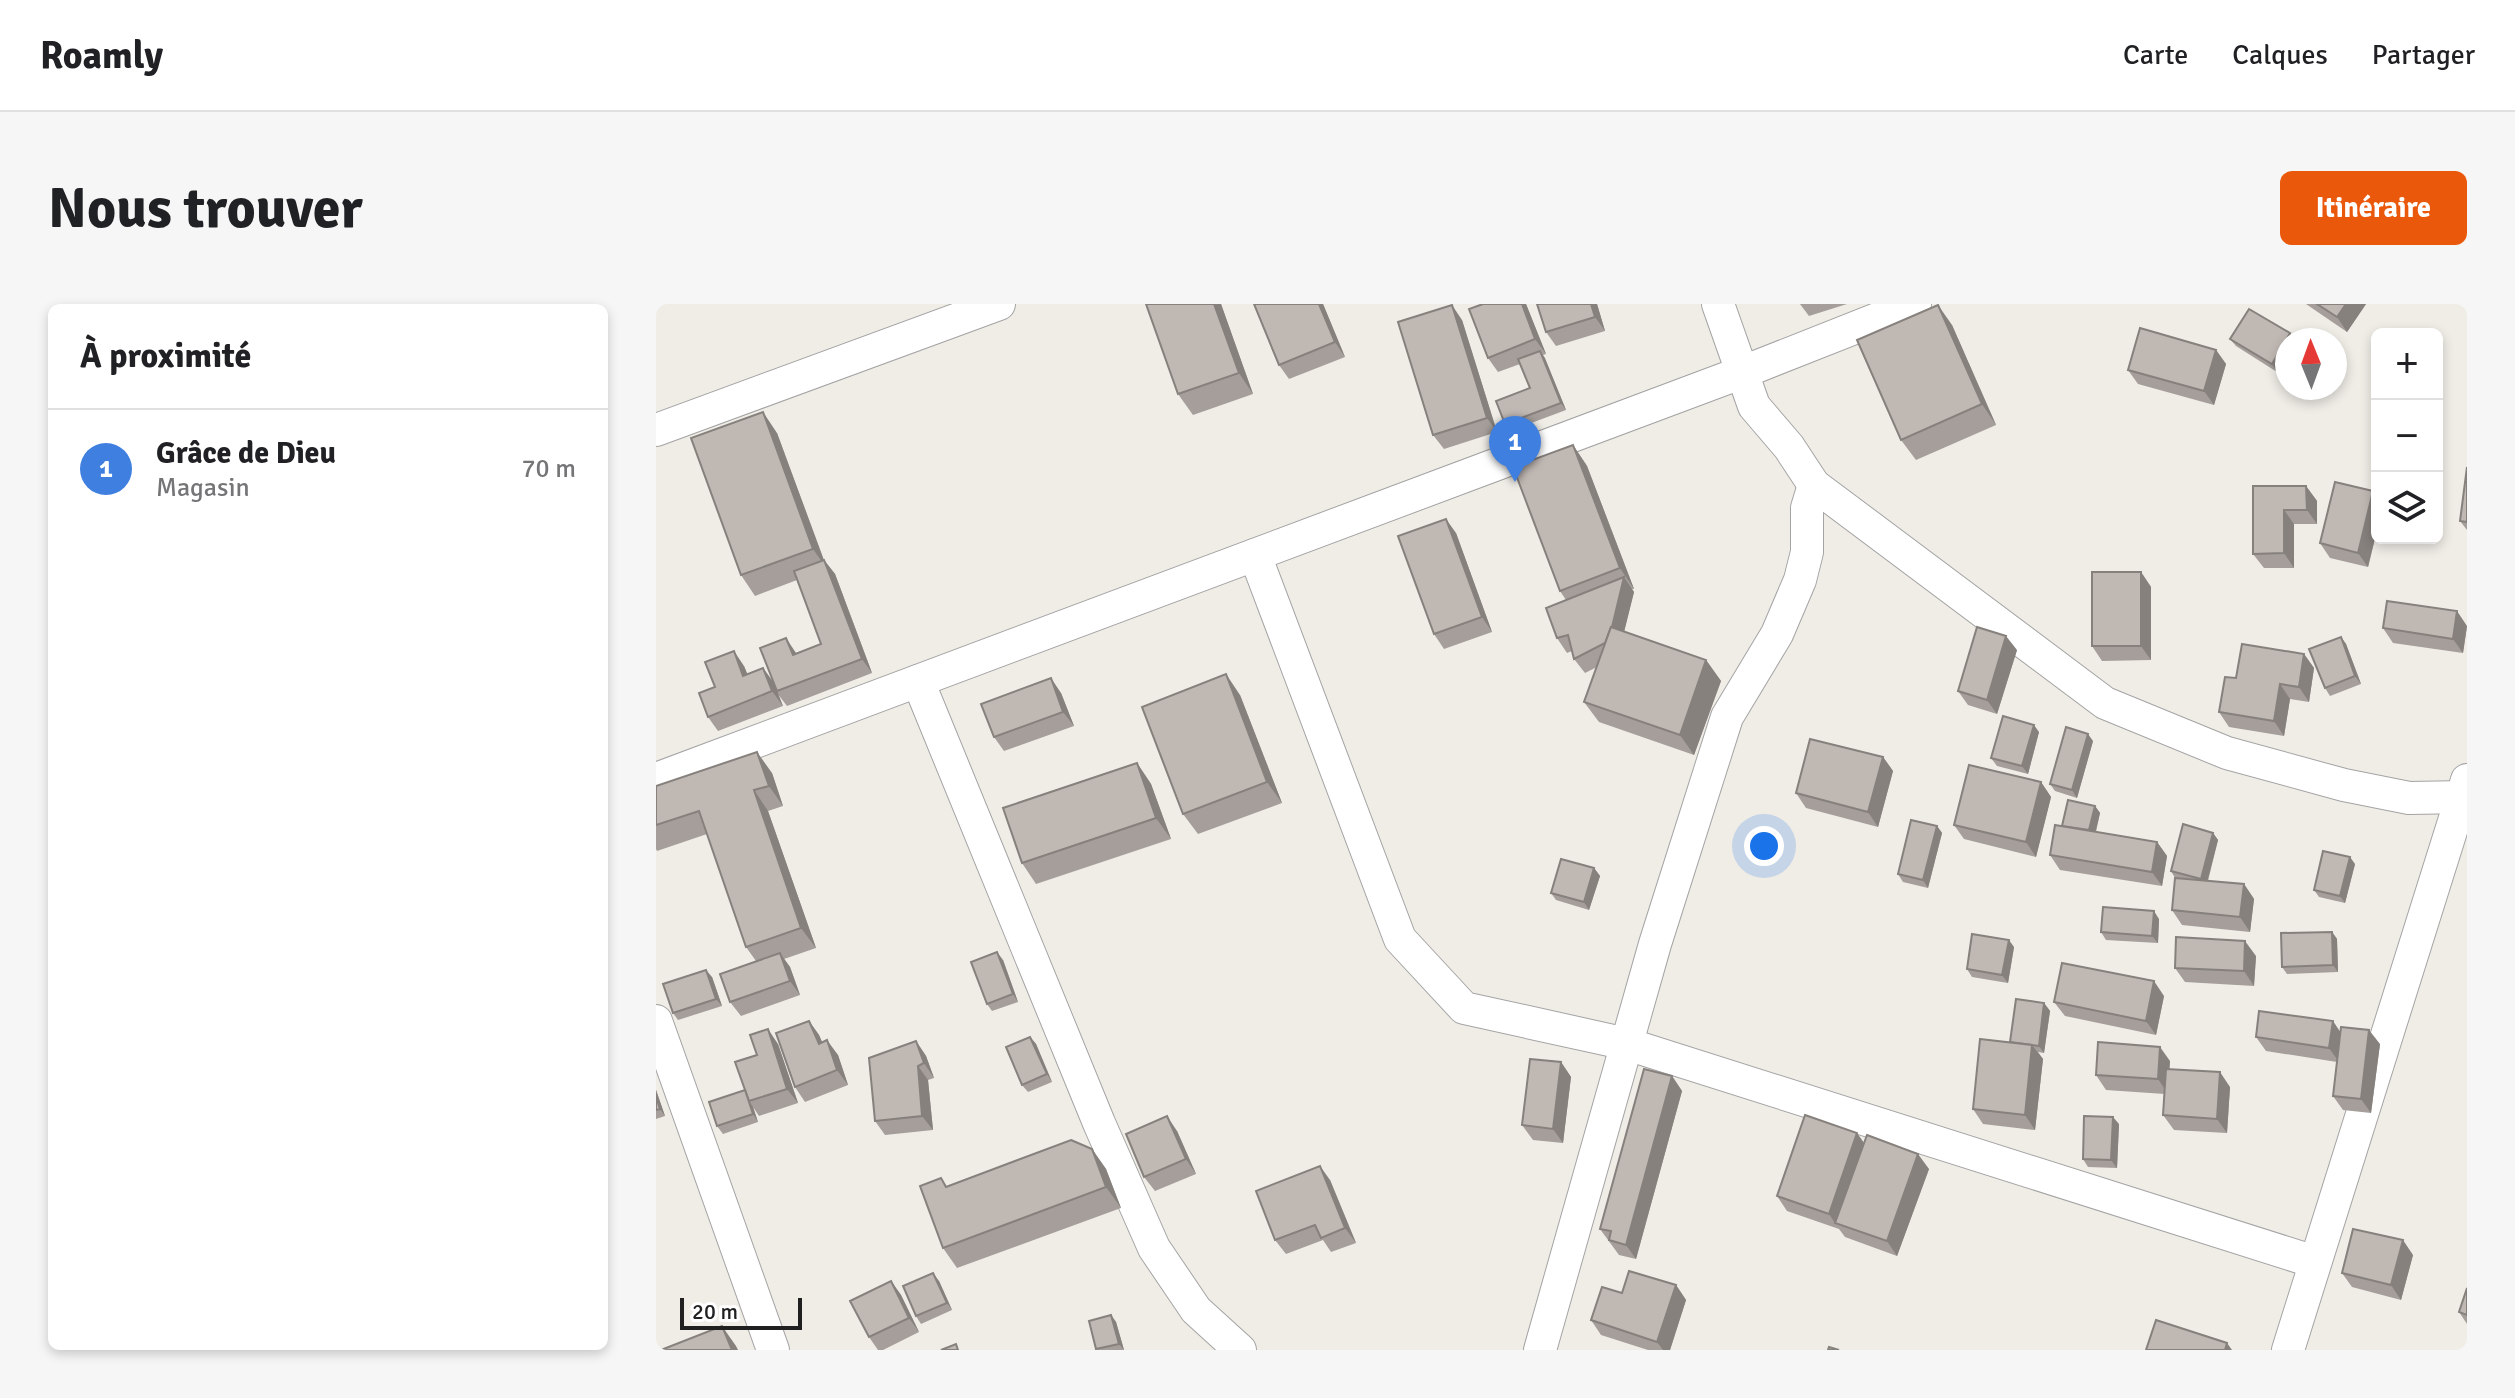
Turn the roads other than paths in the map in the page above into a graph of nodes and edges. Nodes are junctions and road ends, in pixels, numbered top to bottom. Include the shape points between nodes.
1 (999, 304) edge
2 (1718, 304) edge
3 (1915, 304) edge
4 (1743, 372) junction
5 (656, 430) edge
6 (1814, 485) junction
7 (1255, 555) junction
8 (918, 681) junction
9 (656, 779) edge
10 (2465, 791) edge
11 (656, 1021) edge
12 (1627, 1044) junction
13 (2315, 1262) junction
14 (773, 1350) edge
15 (1240, 1350) edge
16 (1540, 1350) edge
17 (2288, 1350) edge

1 - 5 street
2 - 4 street
3 - 4 street
4 - 6 street via 1754,406
4 - 7 street
6 - 10 street via 2105,703 2227,753 2344,785 2409,798
6 - 12 street via 1800,580 1777,634 1727,717
7 - 8 street
7 - 12 street via 1400,939 1464,1008
8 - 9 street
8 - 15 street via 1154,1248 1196,1310
10 - 13 street
11 - 14 street
12 - 13 street
12 - 16 street
13 - 17 street

